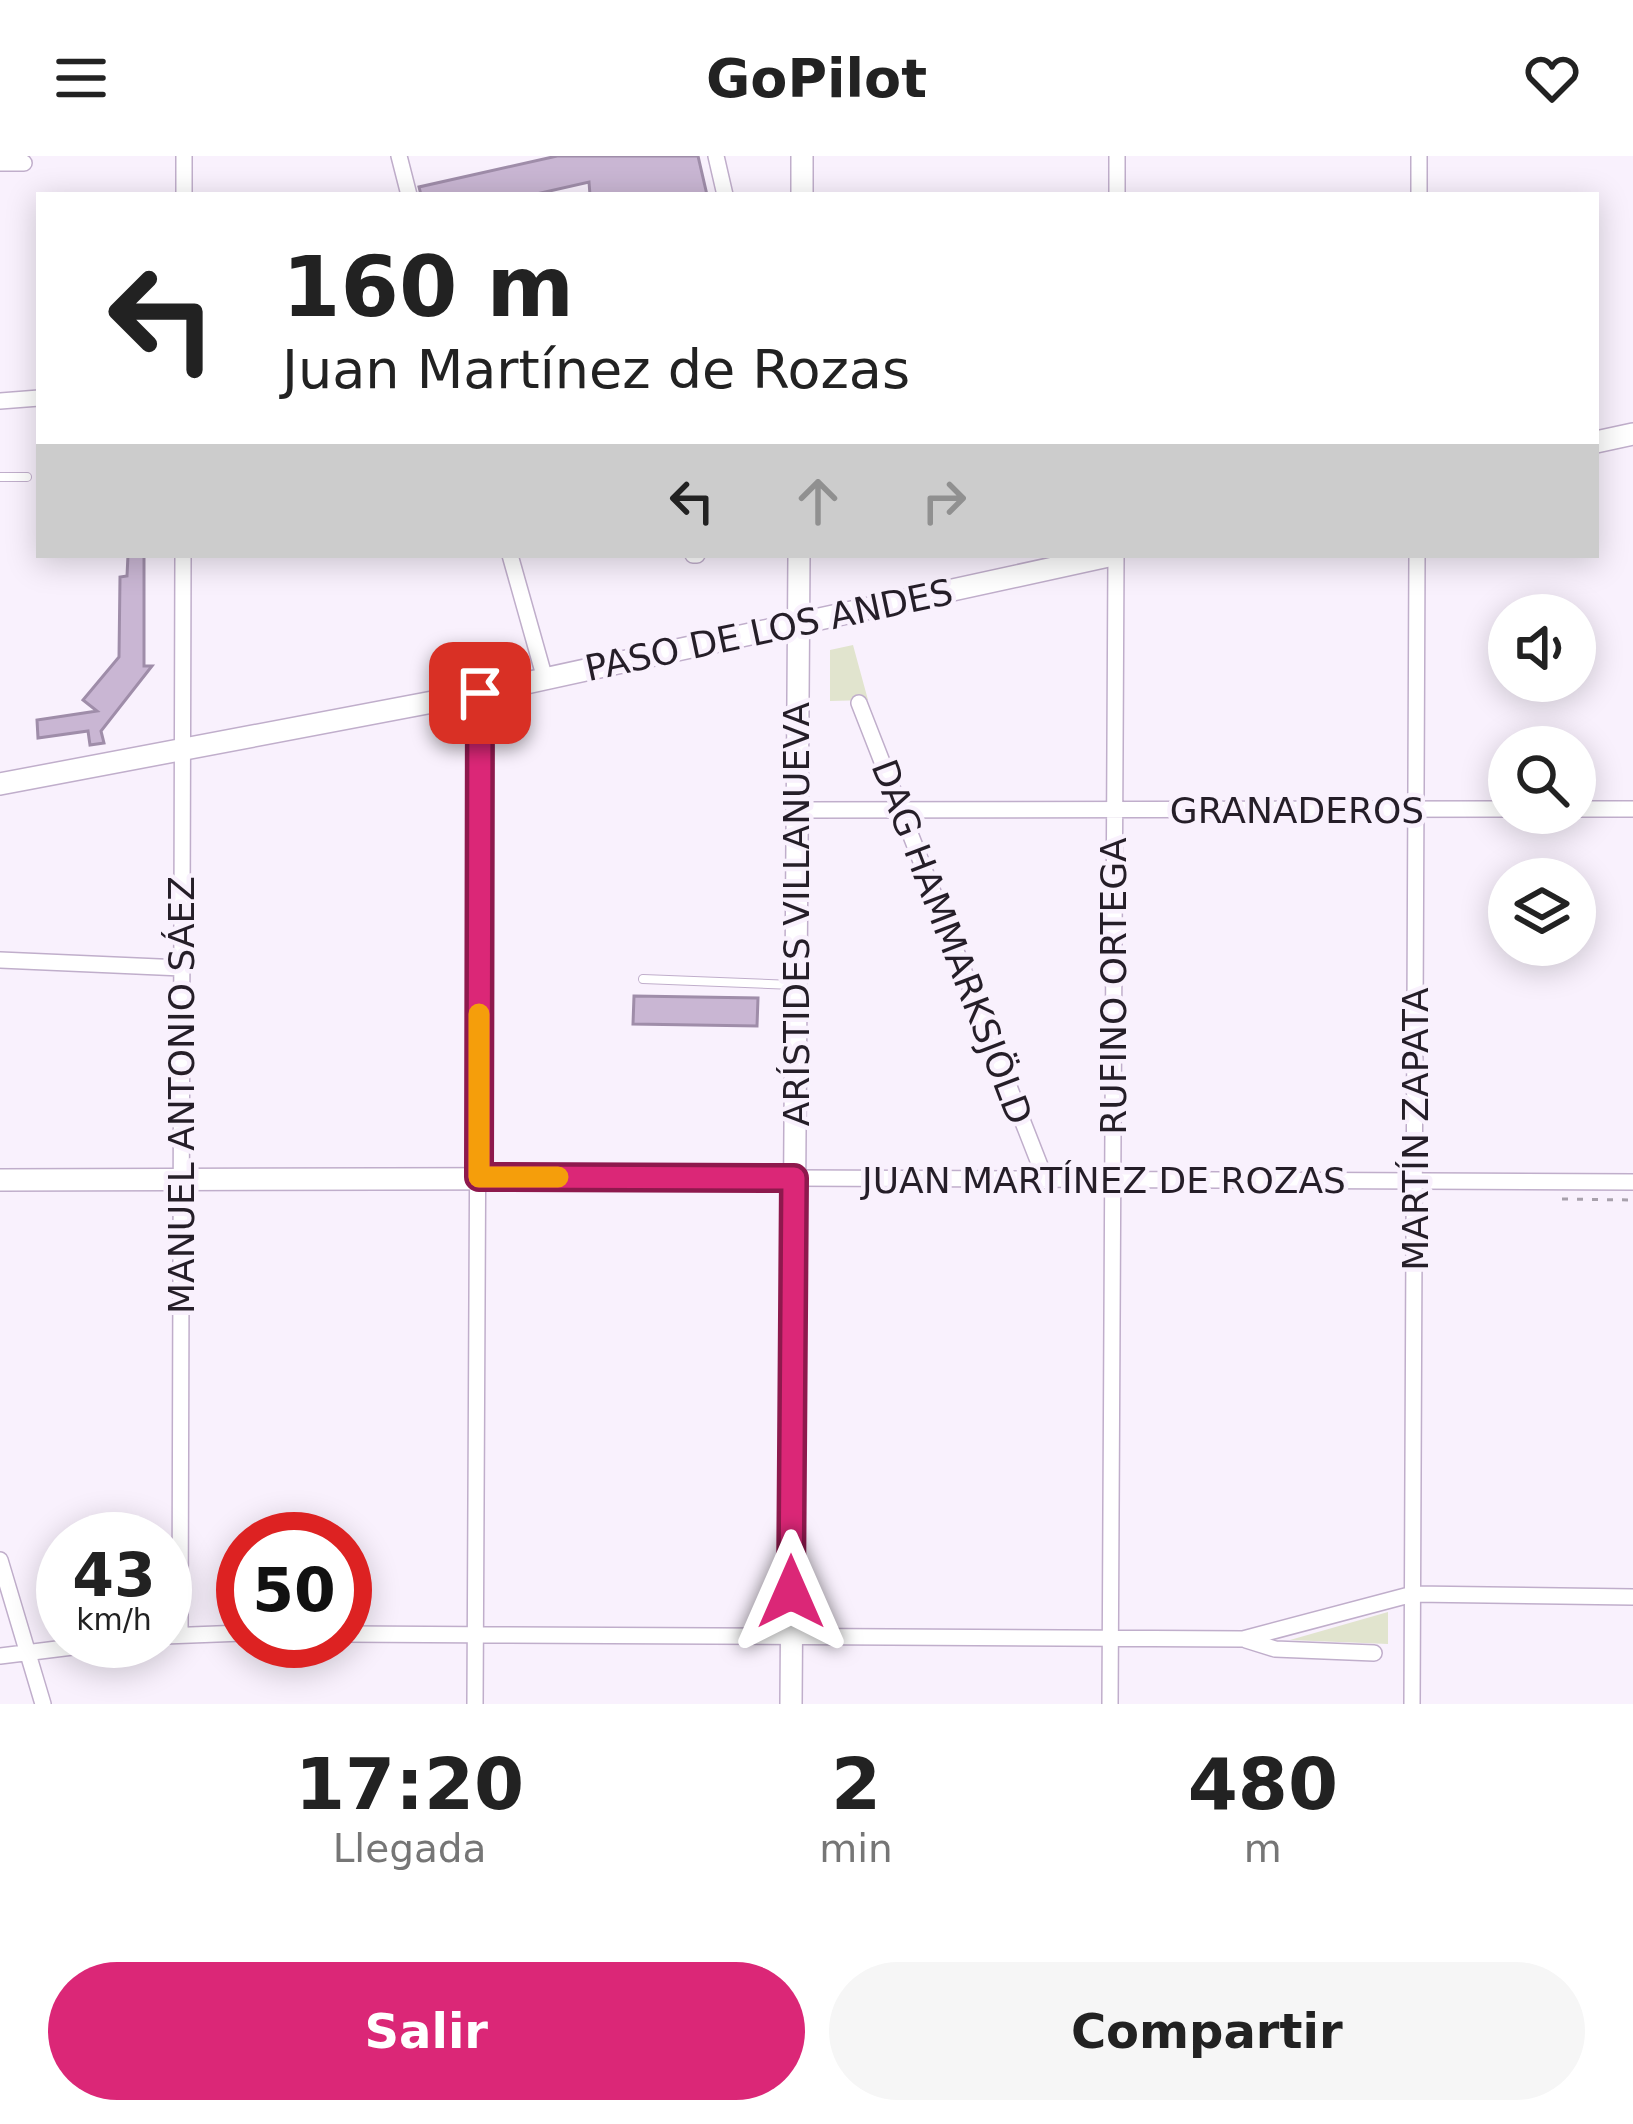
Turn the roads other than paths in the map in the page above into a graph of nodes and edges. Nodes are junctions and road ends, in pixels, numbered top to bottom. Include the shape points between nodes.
1 (184, 156) edge
2 (398, 156) edge
3 (716, 156) edge
4 (802, 156) edge
5 (1117, 156) edge
6 (1419, 156) edge
7 (0, 163) edge
8 (24, 163) dead end
9 (184, 192) edge
10 (408, 192) edge
11 (724, 192) edge
12 (802, 192) edge
13 (1117, 192) edge
14 (1419, 192) edge
15 (36, 398) edge
16 (0, 401) edge
17 (1633, 434) edge
18 (1599, 441) edge
19 (0, 477) edge
20 (27, 477) dead end
21 (183, 558) edge
22 (511, 558) edge
23 (799, 558) edge
24 (1100, 558) edge
25 (1114, 558) edge
26 (1418, 558) edge
27 (799, 622) junction
28 (545, 679) junction
29 (480, 693) junction
30 (859, 703) dead end
31 (182, 751) junction
32 (0, 784) edge
33 (1416, 808) junction
34 (1488, 809) edge
35 (1596, 809) edge
36 (1633, 809) edge
37 (797, 810) junction
38 (901, 811) junction
39 (1114, 812) junction
40 (0, 960) edge
41 (182, 968) junction
42 (643, 979) dead end
43 (796, 985) junction
44 (181, 1176) junction
45 (479, 1177) junction
46 (794, 1178) junction
47 (0, 1180) edge
48 (1046, 1181) junction
49 (1112, 1182) junction
50 (1414, 1182) junction
51 (1633, 1182) edge
52 (174, 1512) edge
53 (0, 1560) edge
54 (1412, 1594) junction
55 (1633, 1597) edge
56 (372, 1634) edge
57 (476, 1635) junction
58 (791, 1636) junction
59 (1110, 1637) junction
60 (1243, 1639) junction
61 (36, 1651) edge
62 (27, 1652) junction
63 (1374, 1653) dead end
64 (0, 1656) edge
65 (43, 1704) edge
66 (476, 1704) edge
67 (790, 1704) edge
68 (1110, 1704) edge
69 (1412, 1704) edge

1 - 9 street
2 - 10 street
3 - 11 street
4 - 12 street
5 - 13 street
6 - 14 street
7 - 8 street
15 - 16 street
17 - 18 street
19 - 20 lane
21 - 31 street, MANUEL ANTONIO SÁEZ
22 - 28 street
23 - 27 street, ARÍSTIDES VILLANUEVA
24 - 27 street, PASO DE LOS ANDES
25 - 39 street, RUFINO ORTEGA
26 - 33 street, MARTÍN ZAPATA
27 - 28 street, PASO DE LOS ANDES
27 - 37 street, ARÍSTIDES VILLANUEVA
28 - 29 street, PASO DE LOS ANDES
29 - 31 street, PASO DE LOS ANDES
29 - 45 street
30 - 38 street, DAG HAMMARKSJÖLD
31 - 32 street, PASO DE LOS ANDES
31 - 41 street, MANUEL ANTONIO SÁEZ
33 - 34 street, GRANADEROS
33 - 39 street, GRANADEROS
33 - 50 street, MARTÍN ZAPATA
35 - 36 street
37 - 38 street, GRANADEROS
37 - 43 street, ARÍSTIDES VILLANUEVA
38 - 39 street, GRANADEROS
38 - 48 street, DAG HAMMARKSJÖLD
39 - 49 street, RUFINO ORTEGA
40 - 41 street
41 - 44 street, MANUEL ANTONIO SÁEZ
42 - 43 lane
43 - 46 street, ARÍSTIDES VILLANUEVA
44 - 45 street, JUAN MARTÍNEZ DE ROZAS
44 - 47 street, JUAN MARTÍNEZ DE ROZAS
44 - 52 street, MANUEL ANTONIO SÁEZ
45 - 46 street, JUAN MARTÍNEZ DE ROZAS
45 - 57 street
46 - 48 street, JUAN MARTÍNEZ DE ROZAS
46 - 58 street, ARÍSTIDES VILLANUEVA
48 - 49 street, JUAN MARTÍNEZ DE ROZAS
49 - 50 street, JUAN MARTÍNEZ DE ROZAS
49 - 59 street, RUFINO ORTEGA
50 - 51 street, JUAN MARTÍNEZ DE ROZAS
50 - 54 street, MARTÍN ZAPATA
53 - 62 street
54 - 55 street
54 - 60 street
54 - 69 street, MARTÍN ZAPATA
56 - 57 street
57 - 58 street
57 - 66 street
58 - 59 street
58 - 67 street, ARÍSTIDES VILLANUEVA
59 - 60 street
59 - 68 street, RUFINO ORTEGA
60 - 63 street via 1275,1649
61 - 62 street
62 - 64 street
62 - 65 street

